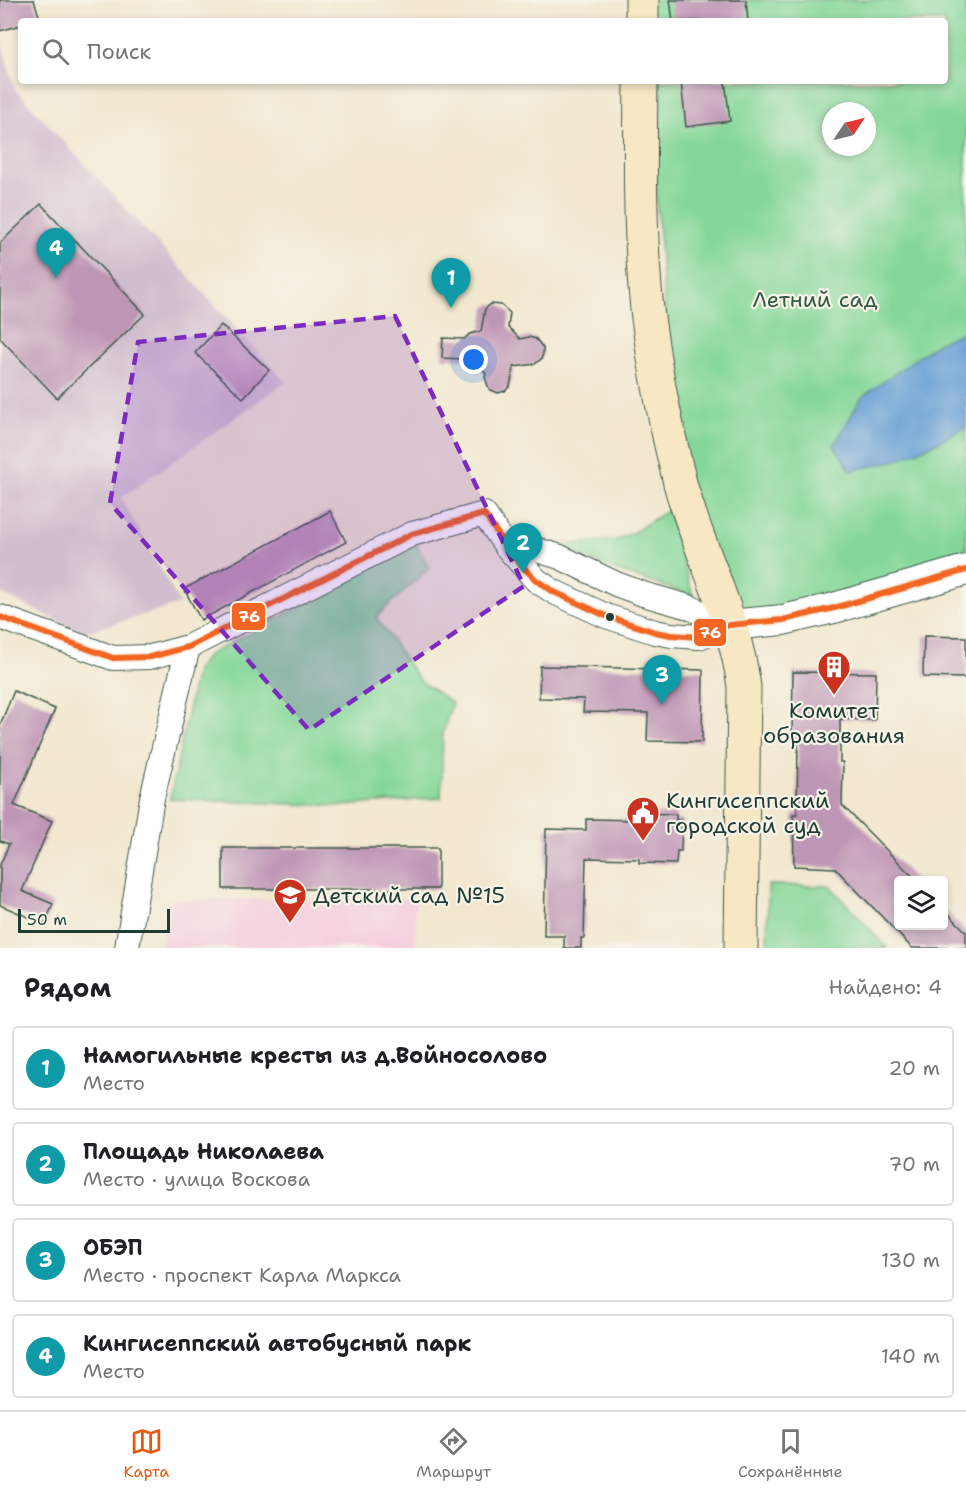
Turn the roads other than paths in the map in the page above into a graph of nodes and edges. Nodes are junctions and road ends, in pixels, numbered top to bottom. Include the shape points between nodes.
1 (641, 84) edge
2 (506, 546) junction
3 (966, 570) edge
4 (0, 617) edge
5 (729, 625) junction
6 (188, 648) junction
7 (742, 669) junction
8 (127, 948) edge
9 (741, 948) edge
10 (751, 948) edge

1 - 5 main road via 642,231 660,390 681,486
2 - 5 street via 531,548 560,557 616,584
2 - 5 street via 536,580 606,616 655,632 699,638
2 - 6 street via 484,514 412,534
3 - 5 street via 783,620
4 - 6 street via 113,658 150,657
5 - 7 main road
6 - 8 street via 152,798
7 - 9 main road
7 - 10 main road via 753,691

